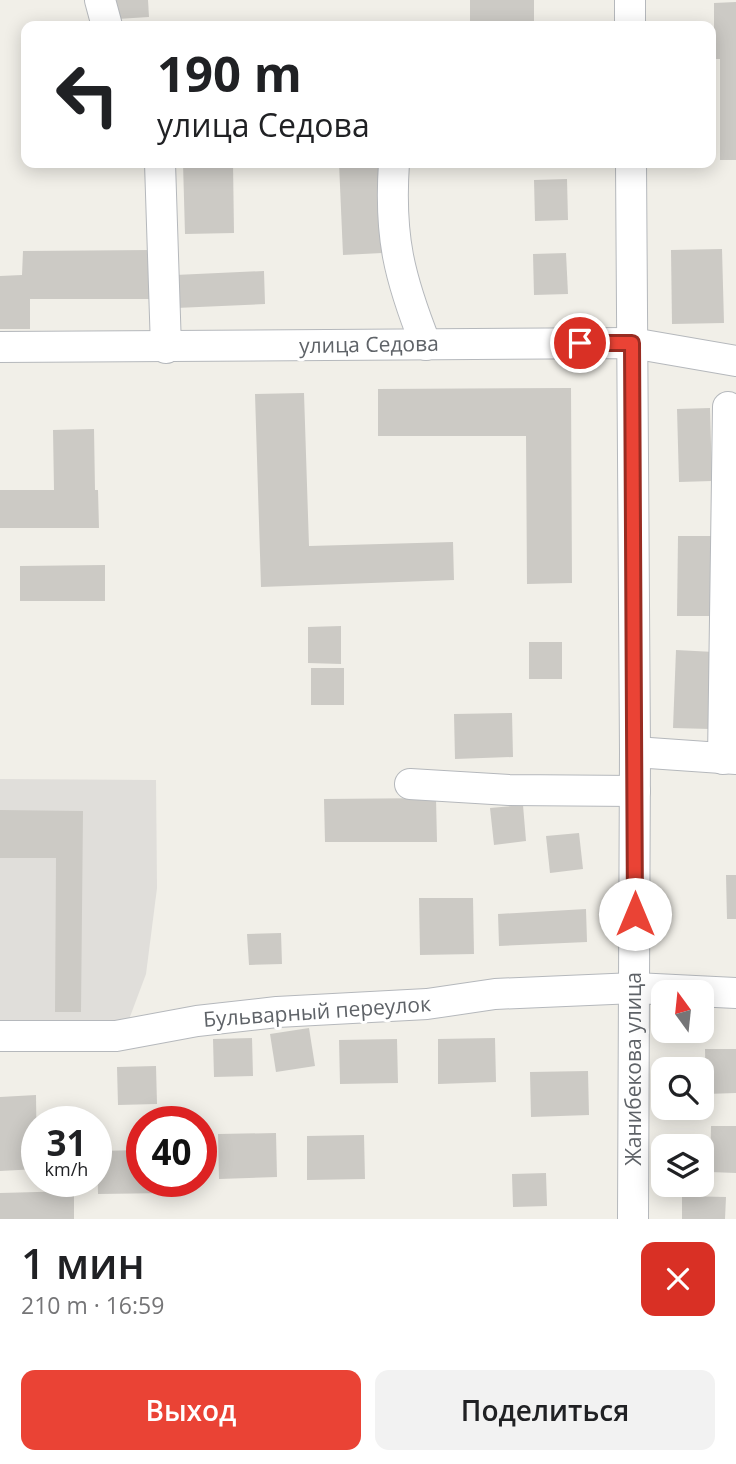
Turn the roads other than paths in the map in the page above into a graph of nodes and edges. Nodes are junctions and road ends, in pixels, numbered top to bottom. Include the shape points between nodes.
1 (100, 0) edge
2 (630, 0) edge
3 (106, 21) edge
4 (630, 21) edge
5 (160, 168) edge
6 (394, 168) edge
7 (631, 168) edge
8 (632, 343) junction
9 (426, 345) junction
10 (0, 347) edge
11 (166, 348) junction
12 (736, 361) edge
13 (728, 407) dead end
14 (732, 478) edge
15 (635, 752) junction
16 (729, 759) edge
17 (410, 784) dead end
18 (635, 791) junction
19 (635, 988) junction
20 (736, 993) edge
21 (0, 1037) edge
22 (634, 1219) edge

1 - 3 street
2 - 4 street
5 - 11 street
6 - 9 street via 392,226 398,262
7 - 8 street, Жанибекова улица
8 - 9 street, улица Седова
8 - 12 street, улица Седова
8 - 15 street, Жанибекова улица
9 - 11 street, улица Седова
10 - 11 street, улица Седова
13 - 14 street
14 - 16 street
15 - 16 street
15 - 18 street, Жанибекова улица
17 - 18 street
18 - 19 street, Жанибекова улица
19 - 20 street, Бульварный переулок
19 - 21 street, Бульварный переулок via 495,993 427,1004 277,1012 116,1036
19 - 22 street, Жанибекова улица

